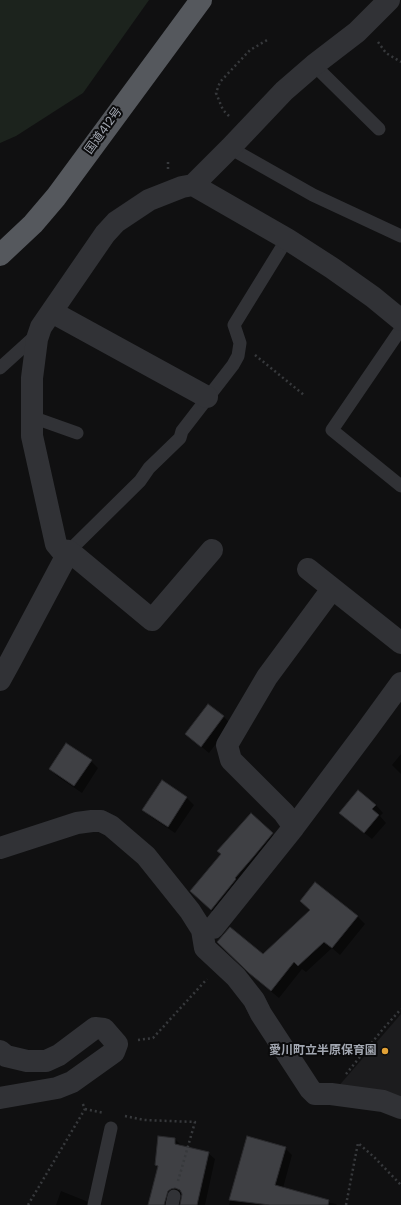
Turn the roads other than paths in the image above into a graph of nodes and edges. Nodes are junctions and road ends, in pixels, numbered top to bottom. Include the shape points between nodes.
1 (201, 0) edge
2 (389, 0) edge
3 (314, 65) junction
4 (379, 129) dead end
5 (230, 148) junction
6 (193, 185) junction
7 (401, 236) edge
8 (287, 239) junction
9 (0, 255) edge
10 (52, 312) junction
11 (401, 320) edge
12 (401, 329) edge
13 (37, 339) junction
14 (0, 368) edge
15 (207, 397) junction
16 (32, 416) junction
17 (77, 433) dead end
18 (401, 486) edge
19 (212, 550) dead end
20 (69, 551) junction
21 (308, 569) dead end
22 (332, 589) junction
23 (401, 643) edge
24 (0, 680) edge
25 (401, 683) edge
26 (294, 827) junction
27 (0, 848) edge
28 (202, 930) junction
29 (0, 1051) edge
30 (0, 1098) edge
31 (401, 1108) edge
32 (111, 1128) dead end
33 (94, 1205) edge

1 - 9 highway, 国道412号 via 56,197
2 - 3 street via 357,32
3 - 4 lane
3 - 5 street via 284,91
5 - 6 street
5 - 7 lane via 313,195
6 - 8 street
6 - 10 street via 148,200 116,222 105,234
8 - 11 street via 332,268
8 - 15 lane via 234,325 240,343 238,356
10 - 13 street via 41,327
10 - 15 street
12 - 18 lane via 332,430
13 - 14 lane via 32,339
13 - 16 street via 32,378
15 - 20 lane via 182,431 180,438
16 - 17 lane
16 - 20 street via 32,436 56,544 61,550
19 - 20 street via 152,620
20 - 24 street
21 - 22 street
22 - 23 street
22 - 26 street via 267,677 227,745 231,760 284,813
25 - 26 street
26 - 28 street via 212,928
27 - 28 street via 77,823 101,821 112,826 146,856 190,910
28 - 31 street via 205,948 236,977 254,1000 315,1094 383,1101
29 - 30 street via 6,1056 27,1061 46,1061 59,1055 95,1028 104,1029 117,1044 114,1052 72,1082 57,1088
32 - 33 lane

